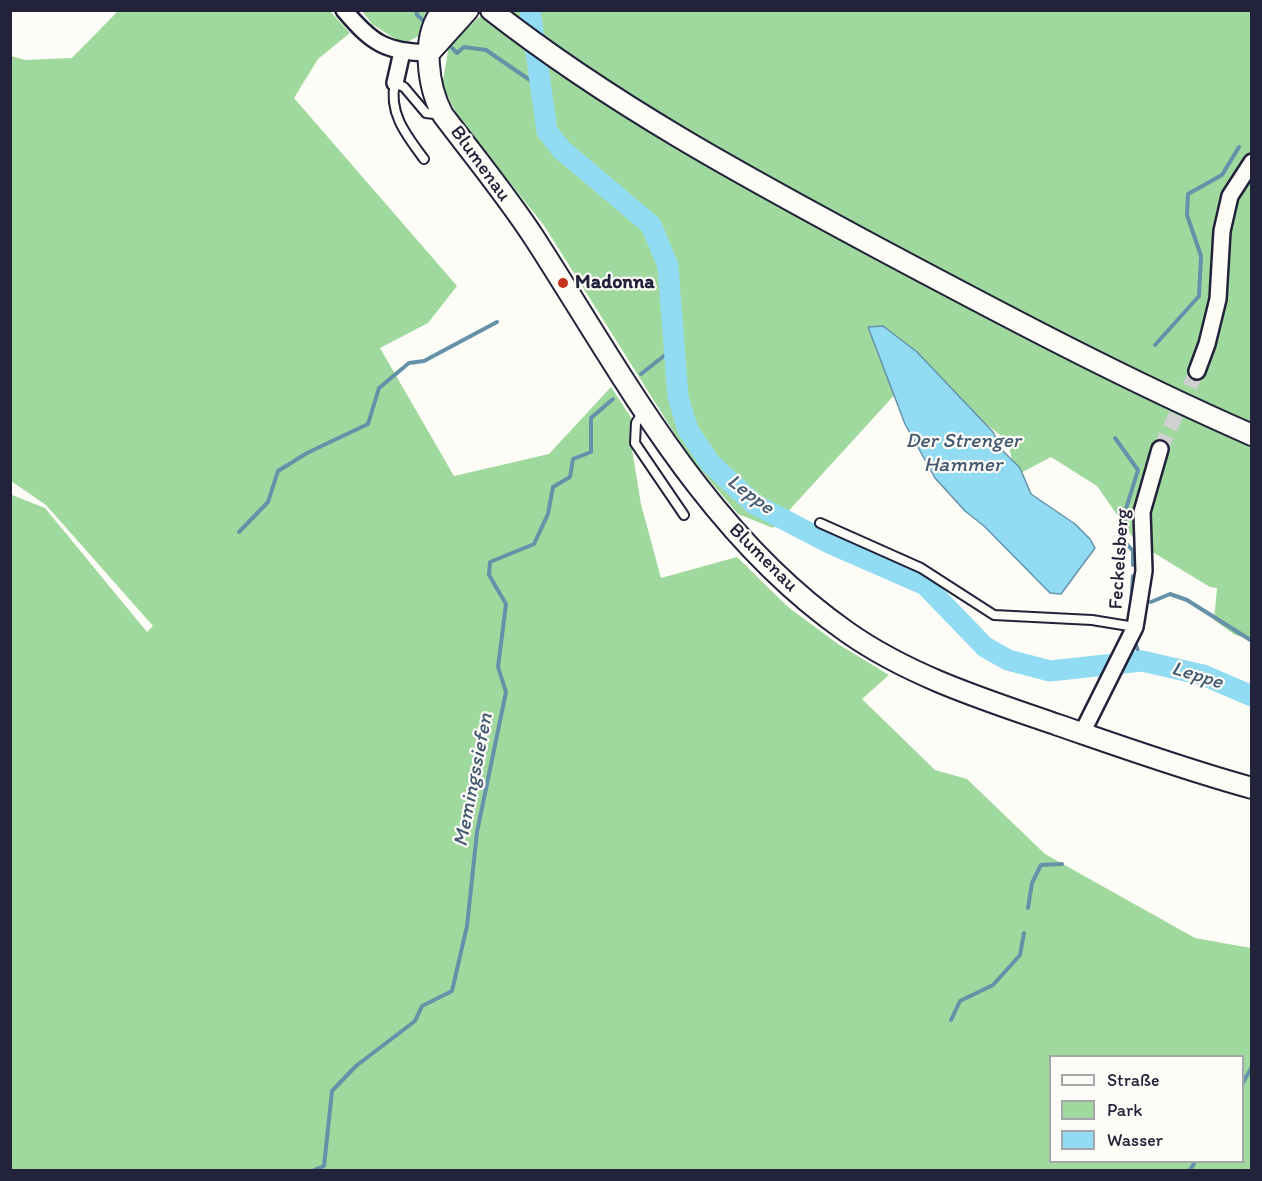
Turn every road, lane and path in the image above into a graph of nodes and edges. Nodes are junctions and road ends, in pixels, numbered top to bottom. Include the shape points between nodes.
1 (344, 10) edge
2 (468, 10) edge
3 (440, 12) edge
4 (499, 16) edge
5 (402, 52) junction
6 (429, 53) junction
7 (395, 83) junction
8 (443, 115) junction
9 (424, 159) dead end
10 (1251, 162) edge
11 (1197, 371) tunnel mouth
12 (644, 410) junction
13 (1251, 435) edge
14 (1160, 449) tunnel mouth
15 (684, 515) dead end
16 (820, 524) dead end
17 (1136, 627) junction
18 (1082, 734) junction
19 (1251, 788) edge

1 - 5 street via 381,46
2 - 6 main road
3 - 6 main road, Blumenau
4 - 13 main road via 546,53 671,133 926,274
5 - 6 street
5 - 7 street
6 - 8 main road, Blumenau via 431,84
7 - 8 lane via 404,87 426,113
7 - 9 lane via 391,100
8 - 12 main road, Blumenau via 533,236
10 - 11 street via 1230,196 1222,231 1218,299
12 - 15 lane via 636,423 635,443
12 - 18 main road, Blumenau via 727,523 802,598 848,633 890,659 963,692
14 - 17 street, Feckelsberg via 1142,512 1144,571
16 - 17 lane via 921,568 994,615 1092,620
17 - 18 street, Feckelsberg
18 - 19 main road, Blumenau

